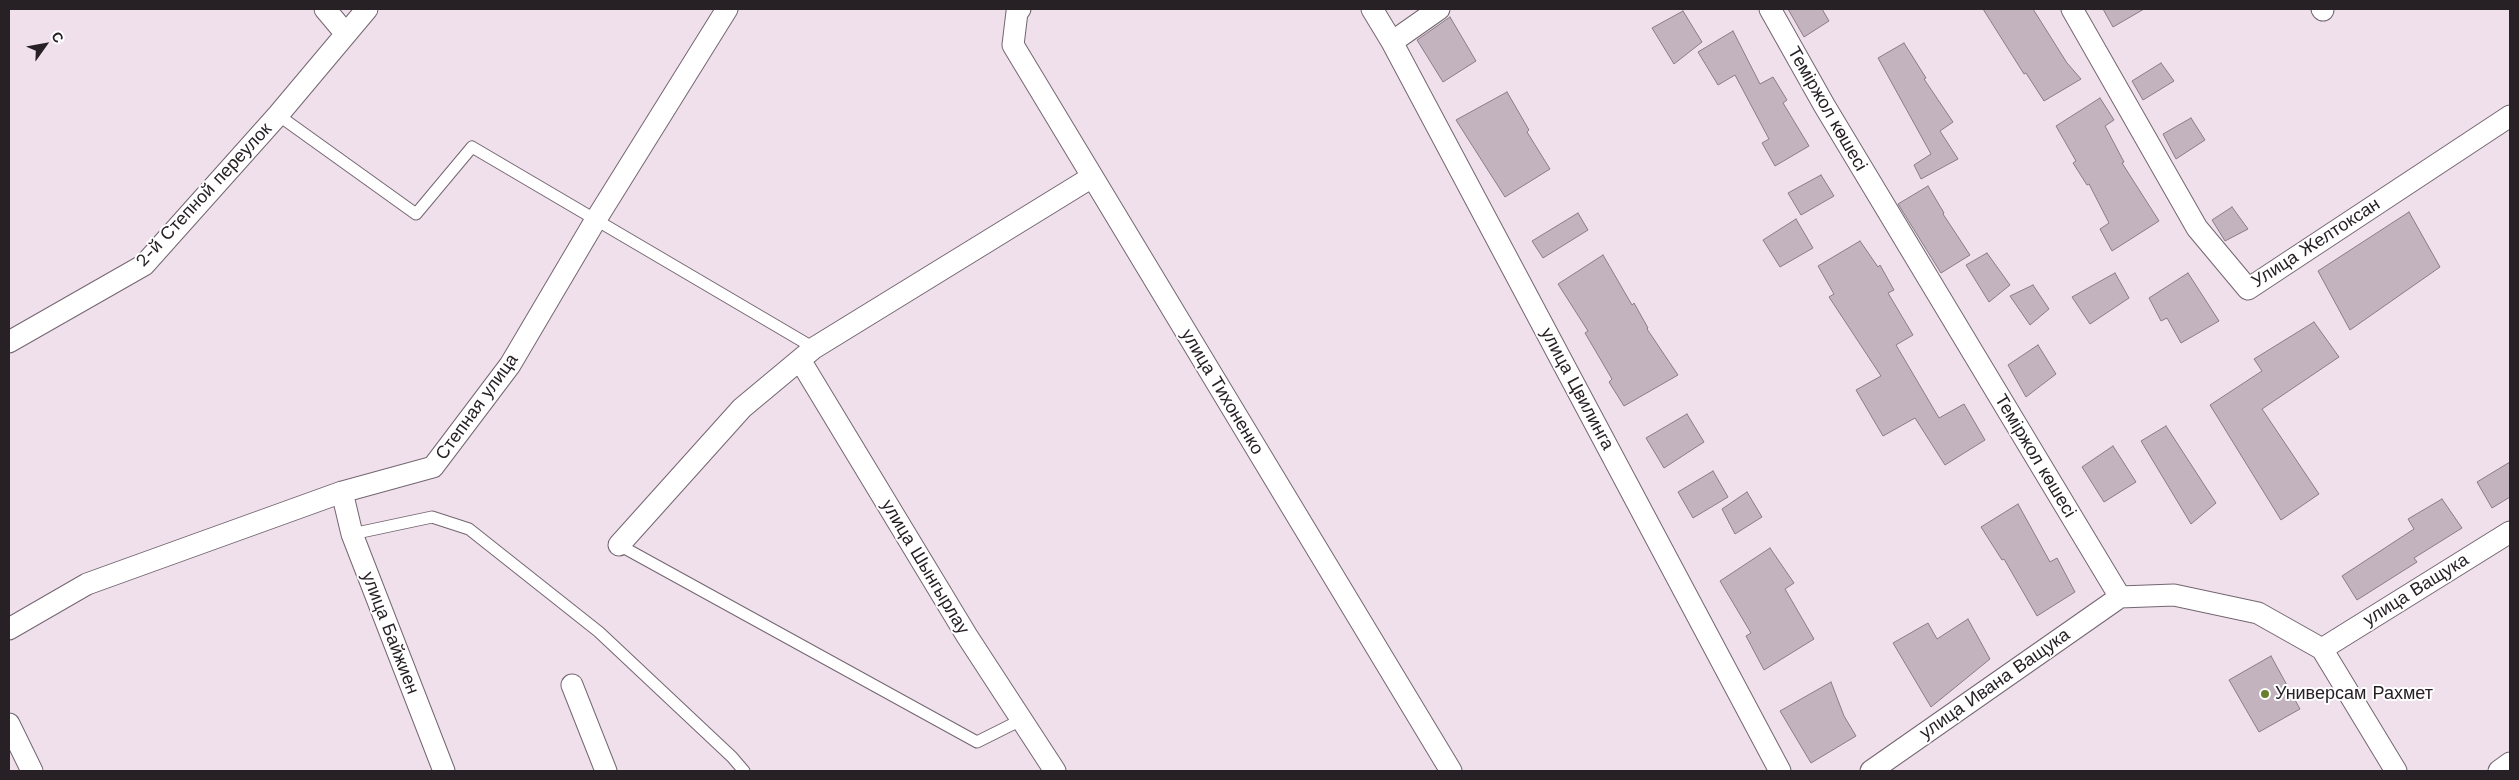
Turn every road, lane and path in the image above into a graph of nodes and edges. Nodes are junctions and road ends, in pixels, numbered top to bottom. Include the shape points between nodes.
1 (325, 9) edge
2 (367, 9) edge
3 (727, 9) edge
4 (1020, 9) edge
5 (1372, 9) edge
6 (1439, 9) edge
7 (1770, 9) edge
8 (2072, 9) edge
9 (346, 34) junction
10 (1392, 42) junction
11 (278, 115) junction
12 (2510, 116) edge
13 (1092, 177) junction
14 (595, 221) junction
15 (9, 342) edge
16 (807, 354) junction
17 (342, 492) junction
18 (2510, 532) edge
19 (352, 534) junction
20 (619, 545) joint
21 (2120, 597) junction
22 (9, 628) edge
23 (2322, 649) junction
24 (572, 685) dead end
25 (1021, 720) junction
26 (9, 724) edge
27 (2510, 763) edge
28 (32, 771) edge
29 (444, 771) edge
30 (606, 771) edge
31 (744, 771) edge
32 (1055, 771) edge
33 (1451, 771) edge
34 (1780, 771) edge
35 (1870, 771) edge
36 (2396, 771) edge
37 (2499, 771) edge

1 - 9 street
2 - 9 street, 2-й Степной переулок
3 - 14 street, Степная улица
4 - 13 street, улица Тихоненко via 1012,45
5 - 10 street, улица Цвилинга
6 - 10 street
7 - 21 street, Теміржол көшесі via 1854,156
8 - 12 street, Улица Желтоксан via 2197,228 2248,289
9 - 11 street, 2-й Степной переулок
10 - 34 street, улица Цвилинга
11 - 14 lane via 416,214 472,147
11 - 15 street, 2-й Степной переулок via 144,265
13 - 16 street
13 - 33 street, улица Тихоненко
14 - 16 lane
14 - 17 street, Степная улица via 510,365 432,467
16 - 20 street via 742,408
16 - 25 street, улица Шынгырлау via 966,636
17 - 19 street, улица Байжиен
17 - 22 street, Степная улица via 86,584
18 - 23 street, улица Ващука
19 - 29 street, улица Байжиен
19 - 31 lane via 432,517 469,529 599,632
20 - 25 lane via 977,742
21 - 23 street via 2174,595 2258,613
21 - 35 street, улица Ивана Ващука
23 - 36 street
24 - 30 street
25 - 32 street, улица Шынгырлау
26 - 28 street
27 - 37 street

